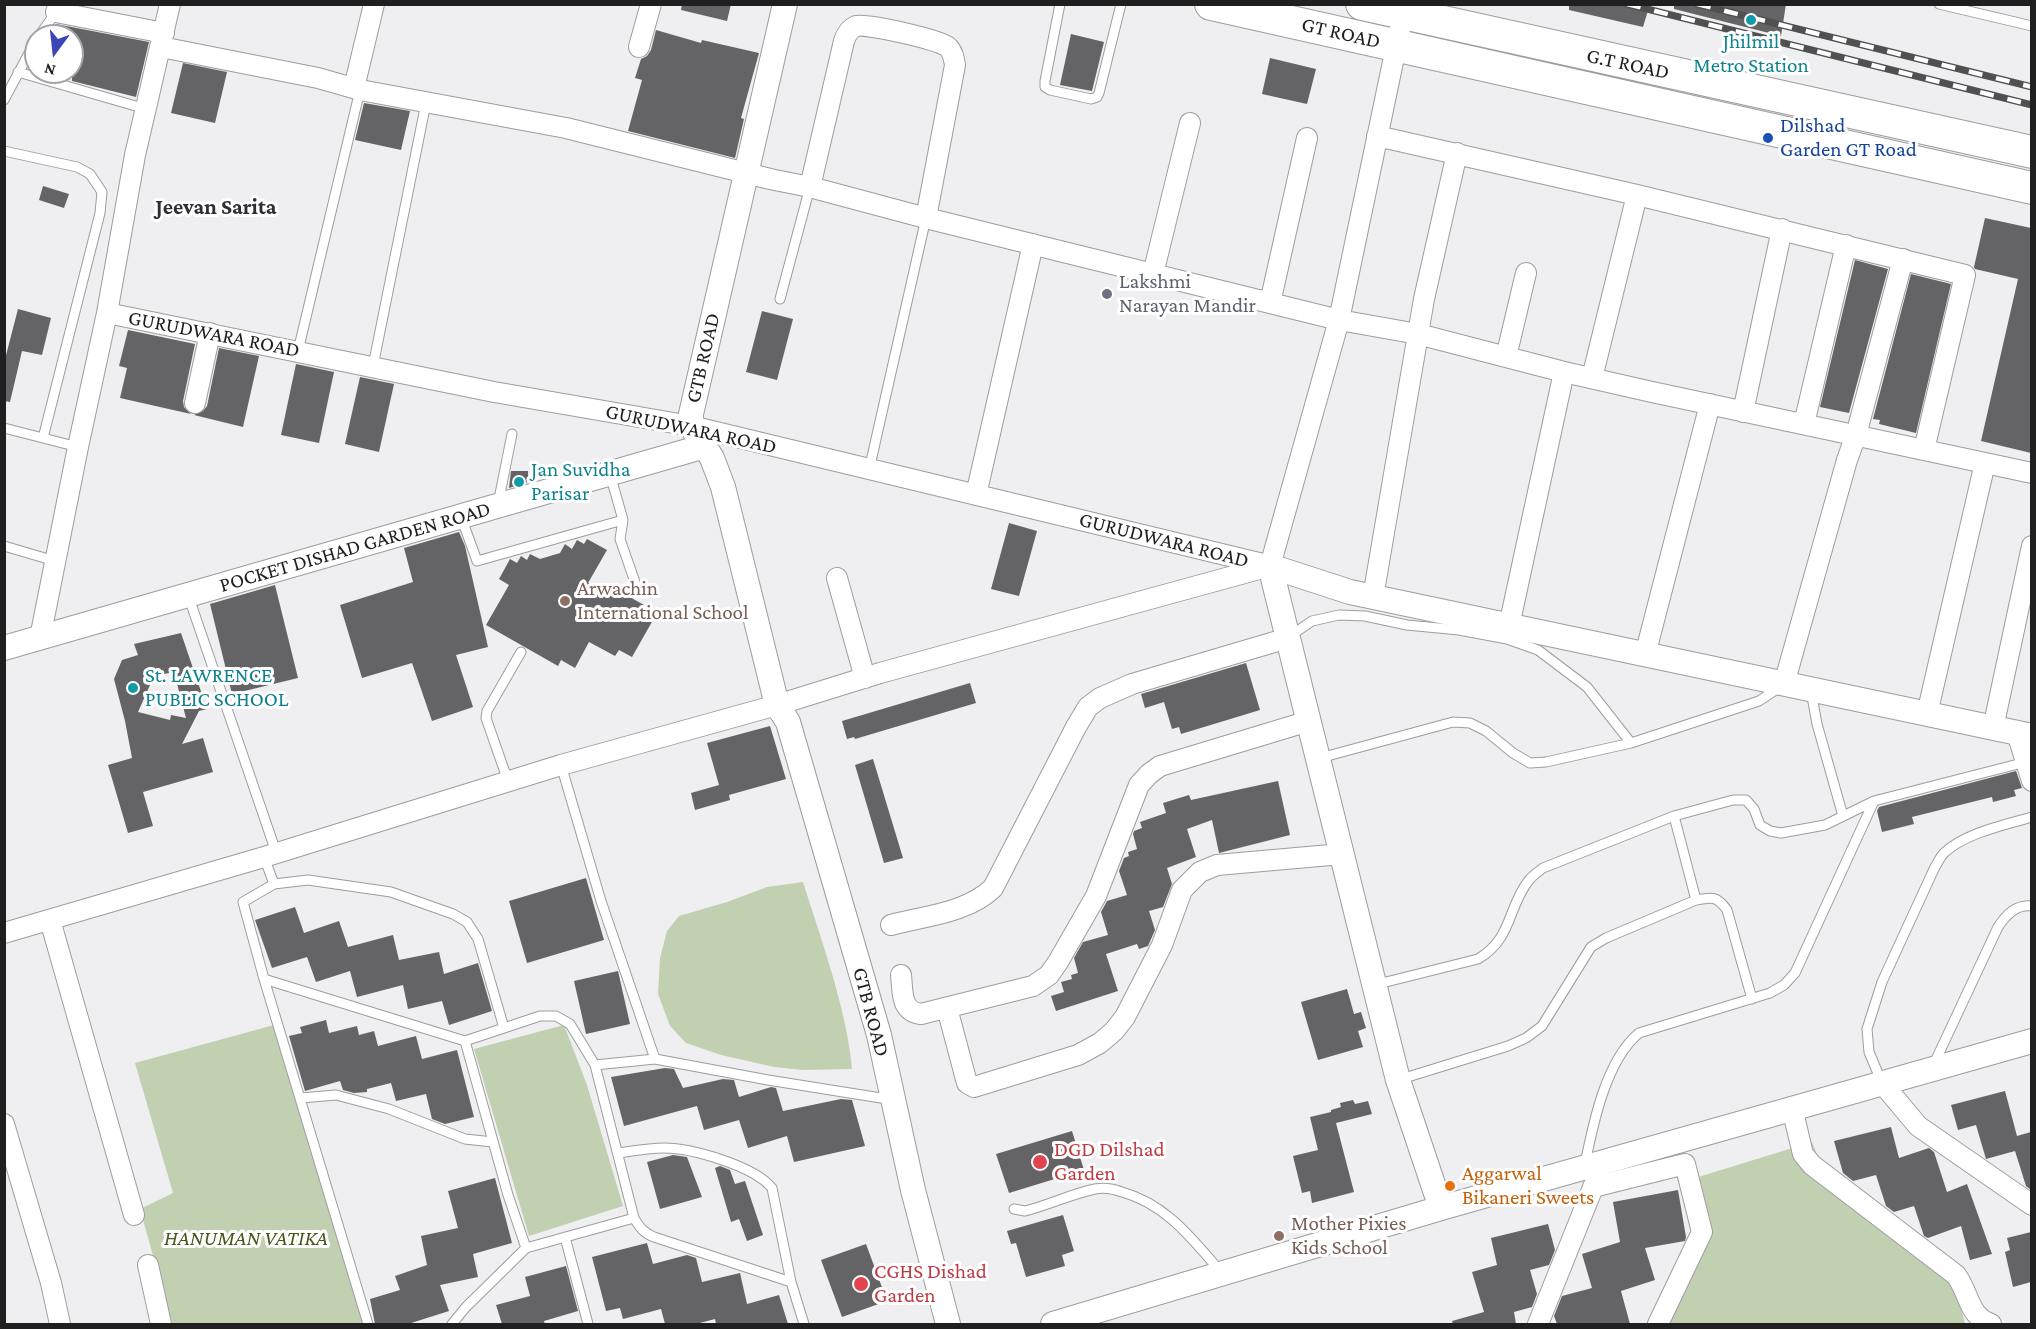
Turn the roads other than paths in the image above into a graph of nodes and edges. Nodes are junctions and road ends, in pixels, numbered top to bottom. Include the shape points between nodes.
1 (170, 4) edge
2 (374, 4) edge
3 (651, 4) edge
4 (785, 4) edge
5 (1060, 4) edge
6 (1121, 4) edge
7 (1211, 4) edge
8 (1939, 4) edge
9 (1364, 5) edge
10 (58, 8) edge
11 (1403, 14) junction
12 (47, 24) edge
13 (2031, 26) edge
14 (162, 40) junction
15 (1396, 46) junction
16 (639, 47) dead end
17 (1436, 54) joint
18 (24, 61) edge
19 (18, 72) junction
20 (357, 89) junction
21 (4, 100) edge
22 (426, 103) junction
23 (146, 109) junction
24 (1190, 123) dead end
25 (1377, 136) junction
26 (1307, 138) dead end
27 (4, 151) edge
28 (2031, 152) edge
29 (1457, 153) junction
30 (745, 172) junction
31 (810, 187) junction
32 (2031, 188) edge
33 (1637, 195) junction
34 (926, 218) junction
35 (1782, 229) junction
36 (1033, 244) junction
37 (1846, 244) junction
38 (1903, 259) junction
39 (1526, 273) dead end
40 (1153, 274) junction
41 (780, 299) dead end
42 (1270, 303) junction
43 (107, 313) junction
44 (1339, 320) junction
45 (210, 333) junction
46 (1418, 334) junction
47 (298, 351) junction
48 (1506, 357) junction
49 (373, 366) junction
50 (1564, 372) junction
51 (1592, 378) junction
52 (195, 403) dead end
53 (1710, 404) junction
54 (1743, 412) junction
55 (1804, 424) junction
56 (691, 426) junction
57 (4, 428) edge
58 (512, 434) dead end
59 (1856, 435) junction
60 (43, 438) junction
61 (705, 446) junction
62 (78, 447) junction
63 (1924, 450) junction
64 (1985, 463) junction
65 (869, 470) junction
66 (2031, 473) edge
67 (610, 474) junction
68 (976, 495) junction
69 (497, 506) junction
70 (461, 517) junction
71 (622, 520) junction
72 (4, 546) edge
73 (2031, 546) edge
74 (55, 561) junction
75 (1270, 566) junction
76 (837, 578) dead end
77 (636, 585) dead end
78 (188, 596) junction
79 (1373, 597) junction
80 (1509, 626) junction
81 (40, 638) junction
82 (1288, 638) junction
83 (4, 648) edge
84 (521, 652) dead end
85 (1645, 655) junction
86 (865, 678) junction
87 (1784, 684) junction
88 (1811, 689) junction
89 (777, 705) junction
90 (1927, 714) junction
91 (1309, 721) junction
92 (1993, 728) junction
93 (2024, 734) edge
94 (1631, 743) junction
95 (1318, 759) junction
96 (2026, 762) junction
97 (561, 765) junction
98 (508, 781) junction
99 (2031, 781) edge
100 (1874, 801) junction
101 (1674, 816) junction
102 (1843, 816) junction
103 (2031, 817) edge
104 (270, 854) junction
105 (1342, 854) junction
106 (274, 884) junction
107 (1696, 900) junction
108 (2031, 906) edge
109 (50, 920) junction
110 (891, 925) dead end
111 (4, 933) edge
112 (901, 975) dead end
113 (264, 979) junction
114 (1374, 985) junction
115 (1752, 999) junction
116 (947, 1008) junction
117 (504, 1028) junction
118 (465, 1041) junction
119 (2031, 1041) edge
120 (655, 1059) junction
121 (595, 1065) junction
122 (1932, 1069) junction
123 (1398, 1080) junction
124 (1882, 1083) junction
125 (887, 1097) junction
126 (300, 1098) junction
127 (1792, 1108) junction
128 (4, 1124) edge
129 (493, 1142) junction
130 (618, 1153) junction
131 (9, 1158) edge
132 (1594, 1172) junction
133 (2031, 1205) edge
134 (1441, 1208) junction
135 (1014, 1209) dead end
136 (134, 1215) dead end
137 (634, 1218) junction
138 (565, 1236) junction
139 (526, 1248) junction
140 (148, 1265) dead end
141 (1222, 1274) junction
142 (791, 1282) junction
143 (60, 1324) edge
144 (161, 1324) edge
145 (368, 1324) edge
146 (452, 1324) edge
147 (588, 1324) edge
148 (804, 1324) edge
149 (931, 1324) edge
150 (948, 1324) edge
151 (1053, 1324) edge
152 (1538, 1324) edge
153 (1658, 1324) edge
154 (1991, 1324) edge

1 - 14 street
2 - 20 street
3 - 16 street
4 - 30 street, GTB ROAD
5 - 6 lane via 1045,87 1090,99 1099,93
7 - 15 highway, GT ROAD
8 - 13 lane
9 - 11 highway, G.T ROAD
10 - 12 lane
10 - 14 street
11 - 15 street
11 - 28 highway, G.T ROAD
14 - 20 street
14 - 23 street
15 - 17 highway, GT ROAD
15 - 25 street
17 - 32 highway, G.T ROAD
18 - 19 lane
19 - 21 lane
19 - 23 lane
20 - 22 street
20 - 47 lane
22 - 30 street via 566,128
22 - 49 lane
23 - 43 street
24 - 40 street
25 - 29 street
25 - 44 street
26 - 42 street
27 - 60 lane via 77,167 90,174 102,192
29 - 33 street
29 - 46 street
30 - 31 street
30 - 56 street, GTB ROAD
31 - 34 street
31 - 34 street via 843,41 849,31 856,26 868,26 937,41 948,48 955,65
31 - 41 lane
33 - 35 street
33 - 51 street
34 - 36 street
34 - 65 lane
35 - 37 street
35 - 54 street
36 - 40 street
36 - 68 street
37 - 38 street
37 - 55 street
38 - 59 street
38 - 63 street via 1965,274
39 - 48 street
40 - 42 street
42 - 44 street
43 - 45 street, GURUDWARA ROAD
43 - 62 street
44 - 46 street
44 - 75 street
45 - 47 street, GURUDWARA ROAD
45 - 52 street
46 - 48 street
46 - 79 street
47 - 49 street, GURUDWARA ROAD
48 - 50 street
49 - 56 street, GURUDWARA ROAD via 494,392
50 - 51 street
50 - 80 street
51 - 53 street
53 - 54 street
53 - 85 street
54 - 55 street
55 - 59 street
56 - 61 street, GTB ROAD
56 - 65 street, GURUDWARA ROAD
57 - 60 lane
58 - 69 lane
59 - 63 street
59 - 87 street
60 - 62 lane
61 - 67 street, POCKET DISHAD GARDEN ROAD
61 - 89 street, GTB ROAD via 723,487
62 - 74 street
63 - 64 street
64 - 66 street
64 - 90 street
65 - 68 street, GURUDWARA ROAD
67 - 69 street, POCKET DISHAD GARDEN ROAD
67 - 71 lane
68 - 75 street, GURUDWARA ROAD
69 - 70 street, POCKET DISHAD GARDEN ROAD
70 - 71 lane via 477,561
70 - 78 street, POCKET DISHAD GARDEN ROAD
71 - 77 lane via 620,539
72 - 74 lane
73 - 92 street
74 - 81 street
75 - 79 street
75 - 82 street
75 - 86 street
76 - 86 street
78 - 81 street, POCKET DISHAD GARDEN ROAD
78 - 104 lane
79 - 80 street
80 - 85 street
81 - 83 street, POCKET DISHAD GARDEN ROAD
82 - 91 street
82 - 94 lane via 1312,621 1339,615 1507,639 1538,650 1587,687
82 - 110 street via 1132,684 1100,698 1088,707 1076,727 993,888 982,899 966,906
84 - 98 lane via 486,718
85 - 87 street
86 - 89 street
87 - 88 street
87 - 94 lane via 1759,701
88 - 90 street
88 - 102 lane
89 - 97 street
89 - 125 street, GTB ROAD via 776,724 873,1037
90 - 92 street
91 - 95 street
91 - 116 street via 1160,766 1149,774 1139,785 1096,896 1049,975 1033,986
92 - 93 street
93 - 96 street
94 - 95 lane via 1530,763 1486,731 1470,723 1453,722
95 - 105 street
96 - 99 street
96 - 100 lane
97 - 98 street
97 - 120 lane via 601,901
98 - 104 street
100 - 102 lane
100 - 115 lane via 1795,973 1784,985
101 - 102 lane via 1732,800 1746,801 1760,825 1781,833 1825,825
101 - 107 lane
101 - 114 lane via 1544,868 1530,878 1500,940 1478,959
103 - 124 lane via 1993,828 1943,854 1882,982 1867,1029 1869,1052
104 - 106 lane
104 - 109 street
105 - 114 street
105 - 116 street via 1217,865 1200,872 1182,890 1162,945 1125,1017 1100,1043 1078,1055 974,1087 968,1083
106 - 113 lane via 243,902
106 - 117 lane via 308,880 391,892 467,922 478,939
107 - 115 lane via 1721,901 1727,910
107 - 123 lane via 1591,947 1542,1026 1526,1038
108 - 122 lane via 2016,908 1998,927
109 - 111 street
109 - 136 street
112 - 116 street via 905,1006 912,1013
113 - 118 lane
113 - 126 lane
114 - 123 street
115 - 132 lane via 1639,1033 1630,1040 1620,1054 1594,1119
117 - 118 lane
117 - 121 lane via 540,1016 556,1016 570,1024
118 - 129 lane
119 - 122 street
120 - 121 lane
120 - 125 lane
121 - 130 lane
122 - 124 street
123 - 134 street
124 - 127 street
124 - 133 street via 1918,1126
125 - 149 street, GTB ROAD via 899,1197
125 - 150 street, GTB ROAD
126 - 129 lane via 336,1095 389,1109 465,1139
126 - 145 lane
127 - 132 street
127 - 154 street via 1803,1154 1812,1165 1956,1275 1975,1315
128 - 131 street
129 - 139 lane
130 - 137 lane
130 - 142 lane via 683,1149 765,1180 772,1188
131 - 143 street via 51,1283
132 - 134 street
132 - 152 street
132 - 153 street via 1685,1164 1702,1232
134 - 141 street
135 - 141 lane via 1025,1211 1097,1188 1130,1194 1167,1214
137 - 138 lane
137 - 142 lane via 644,1233 654,1238
138 - 139 lane
138 - 147 lane
139 - 146 lane
140 - 144 street
141 - 151 street
142 - 148 lane

